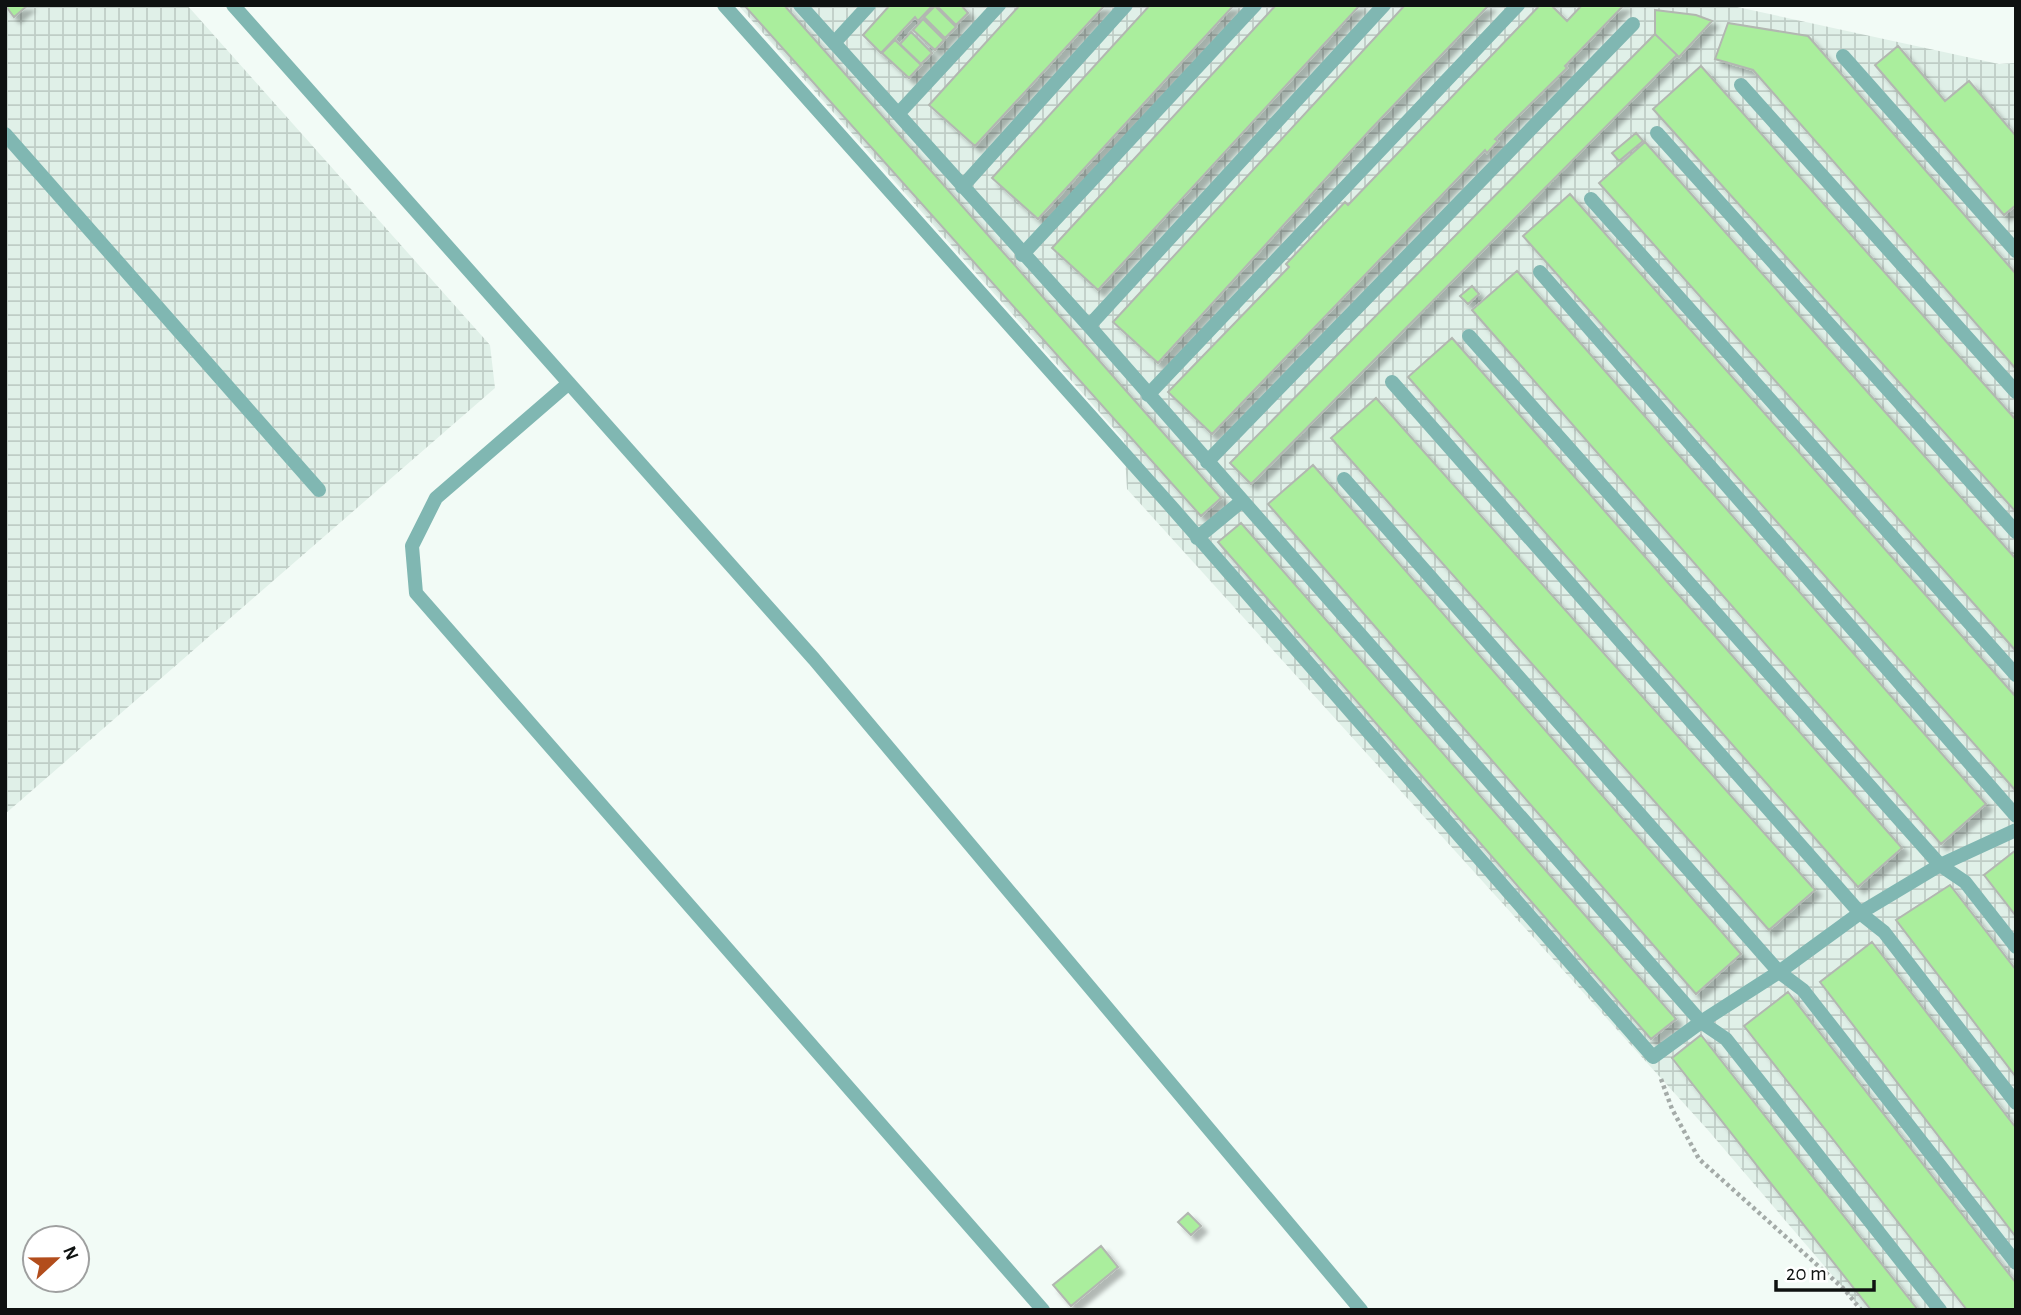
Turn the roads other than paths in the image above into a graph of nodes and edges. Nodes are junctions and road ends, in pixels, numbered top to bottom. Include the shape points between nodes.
1 (233, 5) edge
2 (724, 5) edge
3 (800, 5) edge
4 (869, 5) edge
5 (999, 5) edge
6 (1126, 5) edge
7 (1255, 5) edge
8 (1384, 5) edge
9 (1518, 5) edge
10 (1633, 24) dead end
11 (834, 43) junction
12 (1843, 56) dead end
13 (1741, 85) dead end
14 (898, 114) junction
15 (1657, 133) dead end
16 (5, 134) edge
17 (962, 187) junction
18 (1591, 198) dead end
19 (2016, 251) edge
20 (1022, 255) junction
21 (1540, 272) dead end
22 (1089, 327) junction
23 (1469, 336) dead end
24 (1392, 382) dead end
25 (569, 383) junction
26 (2016, 392) edge
27 (1147, 395) junction
28 (1207, 462) junction
29 (1344, 479) dead end
30 (319, 491) dead end
31 (1242, 501) junction
32 (2016, 532) edge
33 (1197, 538) junction
34 (2016, 675) edge
35 (2016, 816) edge
36 (2016, 830) edge
37 (1940, 865) junction
38 (1860, 913) junction
39 (2016, 947) edge
40 (1779, 972) junction
41 (1701, 1022) junction
42 (2016, 1103) edge
43 (2016, 1263) edge
44 (1043, 1310) edge
45 (1361, 1310) edge
46 (1940, 1310) edge

1 - 25 lane
2 - 33 lane
3 - 11 lane
4 - 11 lane
5 - 14 lane
6 - 17 lane
7 - 20 lane
8 - 22 lane
9 - 27 lane
10 - 28 lane
11 - 14 lane
12 - 19 lane
13 - 26 lane
14 - 17 lane
15 - 32 lane
16 - 30 lane
17 - 20 lane
18 - 34 lane
20 - 22 lane
21 - 35 lane
22 - 27 lane
23 - 37 lane
24 - 38 lane
25 - 44 lane via 436,498 412,546 416,593
25 - 45 lane via 814,659
27 - 28 lane
28 - 31 lane
29 - 40 lane
31 - 33 lane
31 - 41 lane
33 - 41 lane via 1653,1057
36 - 37 lane
37 - 38 lane
37 - 39 lane via 1965,882
38 - 40 lane
38 - 42 lane via 1884,932
40 - 41 lane
40 - 43 lane via 1803,990
41 - 46 lane via 1726,1039

